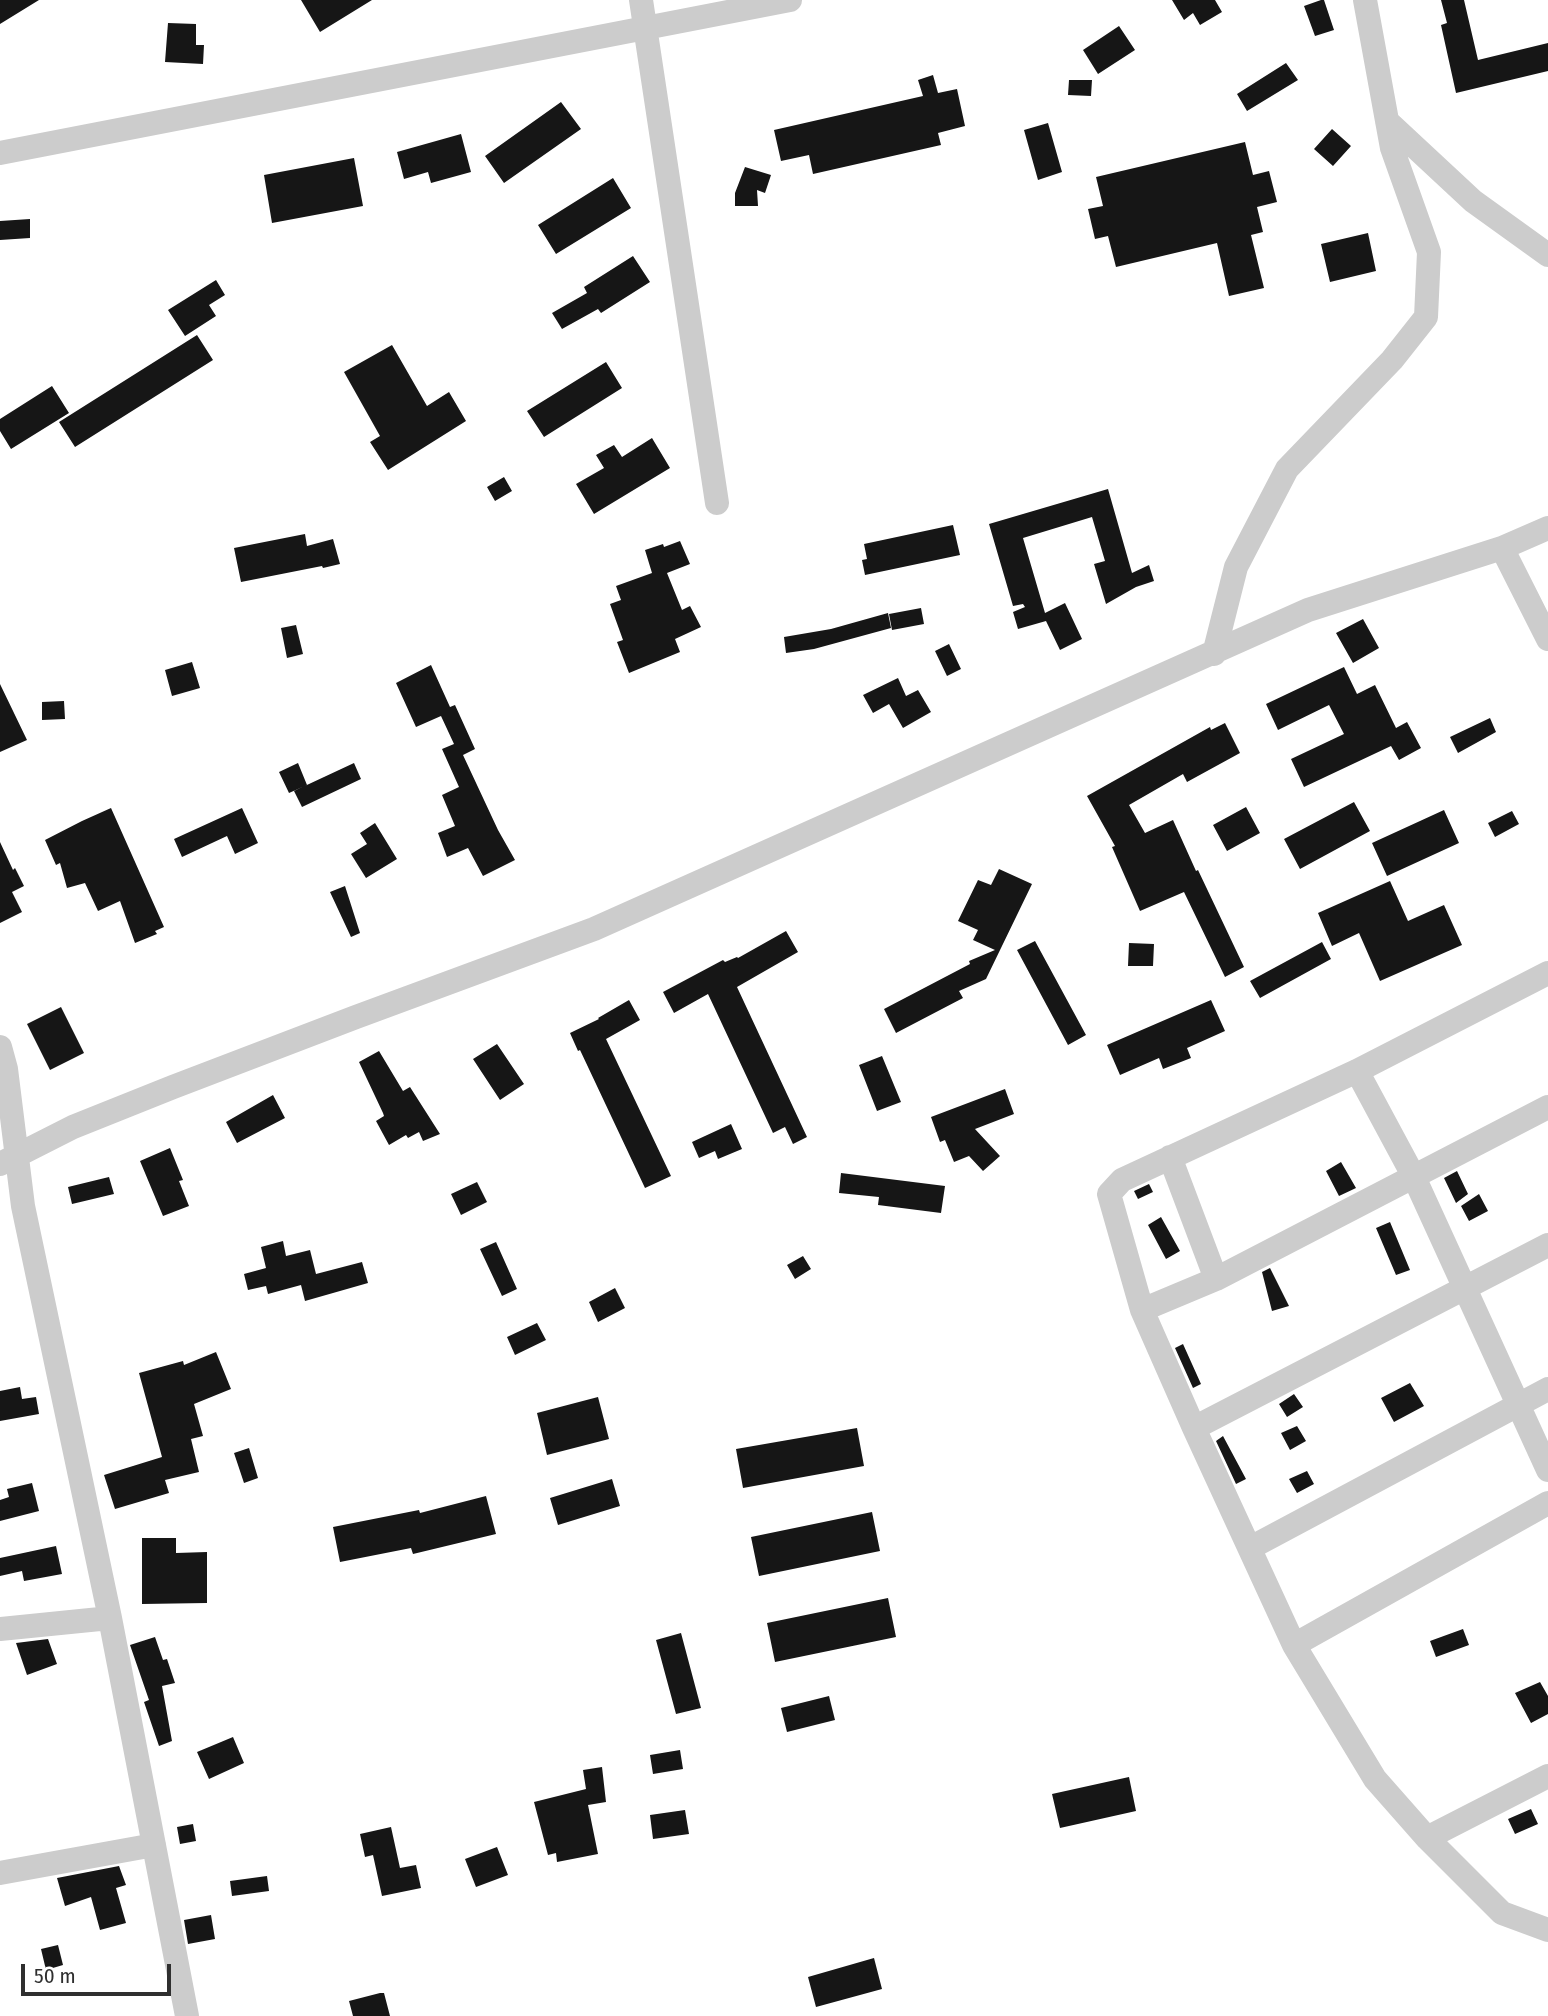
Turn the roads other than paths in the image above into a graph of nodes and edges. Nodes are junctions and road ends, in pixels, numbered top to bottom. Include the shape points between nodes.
1 (641, 0) edge
2 (790, 0) edge
3 (1365, 0) edge
4 (646, 28) junction
5 (1387, 121) junction
6 (0, 153) edge
7 (1548, 255) edge
8 (718, 503) dead end
9 (1548, 528) edge
10 (1502, 548) junction
11 (1548, 639) edge
12 (1214, 654) junction
13 (1548, 973) edge
14 (0, 1047) edge
15 (1357, 1071) junction
16 (1548, 1108) edge
17 (1170, 1157) junction
18 (9, 1159) edge
19 (1414, 1177) junction
20 (1548, 1245) edge
21 (1216, 1279) junction
22 (1464, 1289) junction
23 (1142, 1310) junction
24 (1548, 1389) edge
25 (1518, 1405) junction
26 (1194, 1428) junction
27 (1548, 1470) edge
28 (1548, 1503) edge
29 (1251, 1548) junction
30 (110, 1618) junction
31 (0, 1629) edge
32 (1294, 1645) junction
33 (1548, 1776) edge
34 (1427, 1838) junction
35 (154, 1845) junction
36 (0, 1873) edge
37 (1548, 1930) edge
38 (187, 2016) edge

1 - 4 street
2 - 4 street
3 - 5 street
4 - 6 street
4 - 8 street
5 - 7 street via 1474,201
5 - 12 street via 1429,252 1426,317 1392,360 1287,469 1236,567
9 - 10 street
10 - 11 street
10 - 12 street via 1308,610
12 - 18 street via 594,929 160,1092
13 - 15 street
14 - 18 street via 6,1069
15 - 17 street
15 - 19 street
16 - 19 street
17 - 21 street
17 - 23 street via 1122,1180 1109,1195
18 - 30 street
19 - 21 street
19 - 22 street
20 - 22 street
21 - 23 street
22 - 25 street
22 - 26 street
23 - 26 street
24 - 25 street
25 - 27 street
25 - 29 street
26 - 29 street
28 - 32 street
29 - 32 street
30 - 31 street
30 - 35 street
32 - 34 street via 1375,1779
33 - 34 street
34 - 37 street via 1502,1913
35 - 36 street
35 - 38 street

